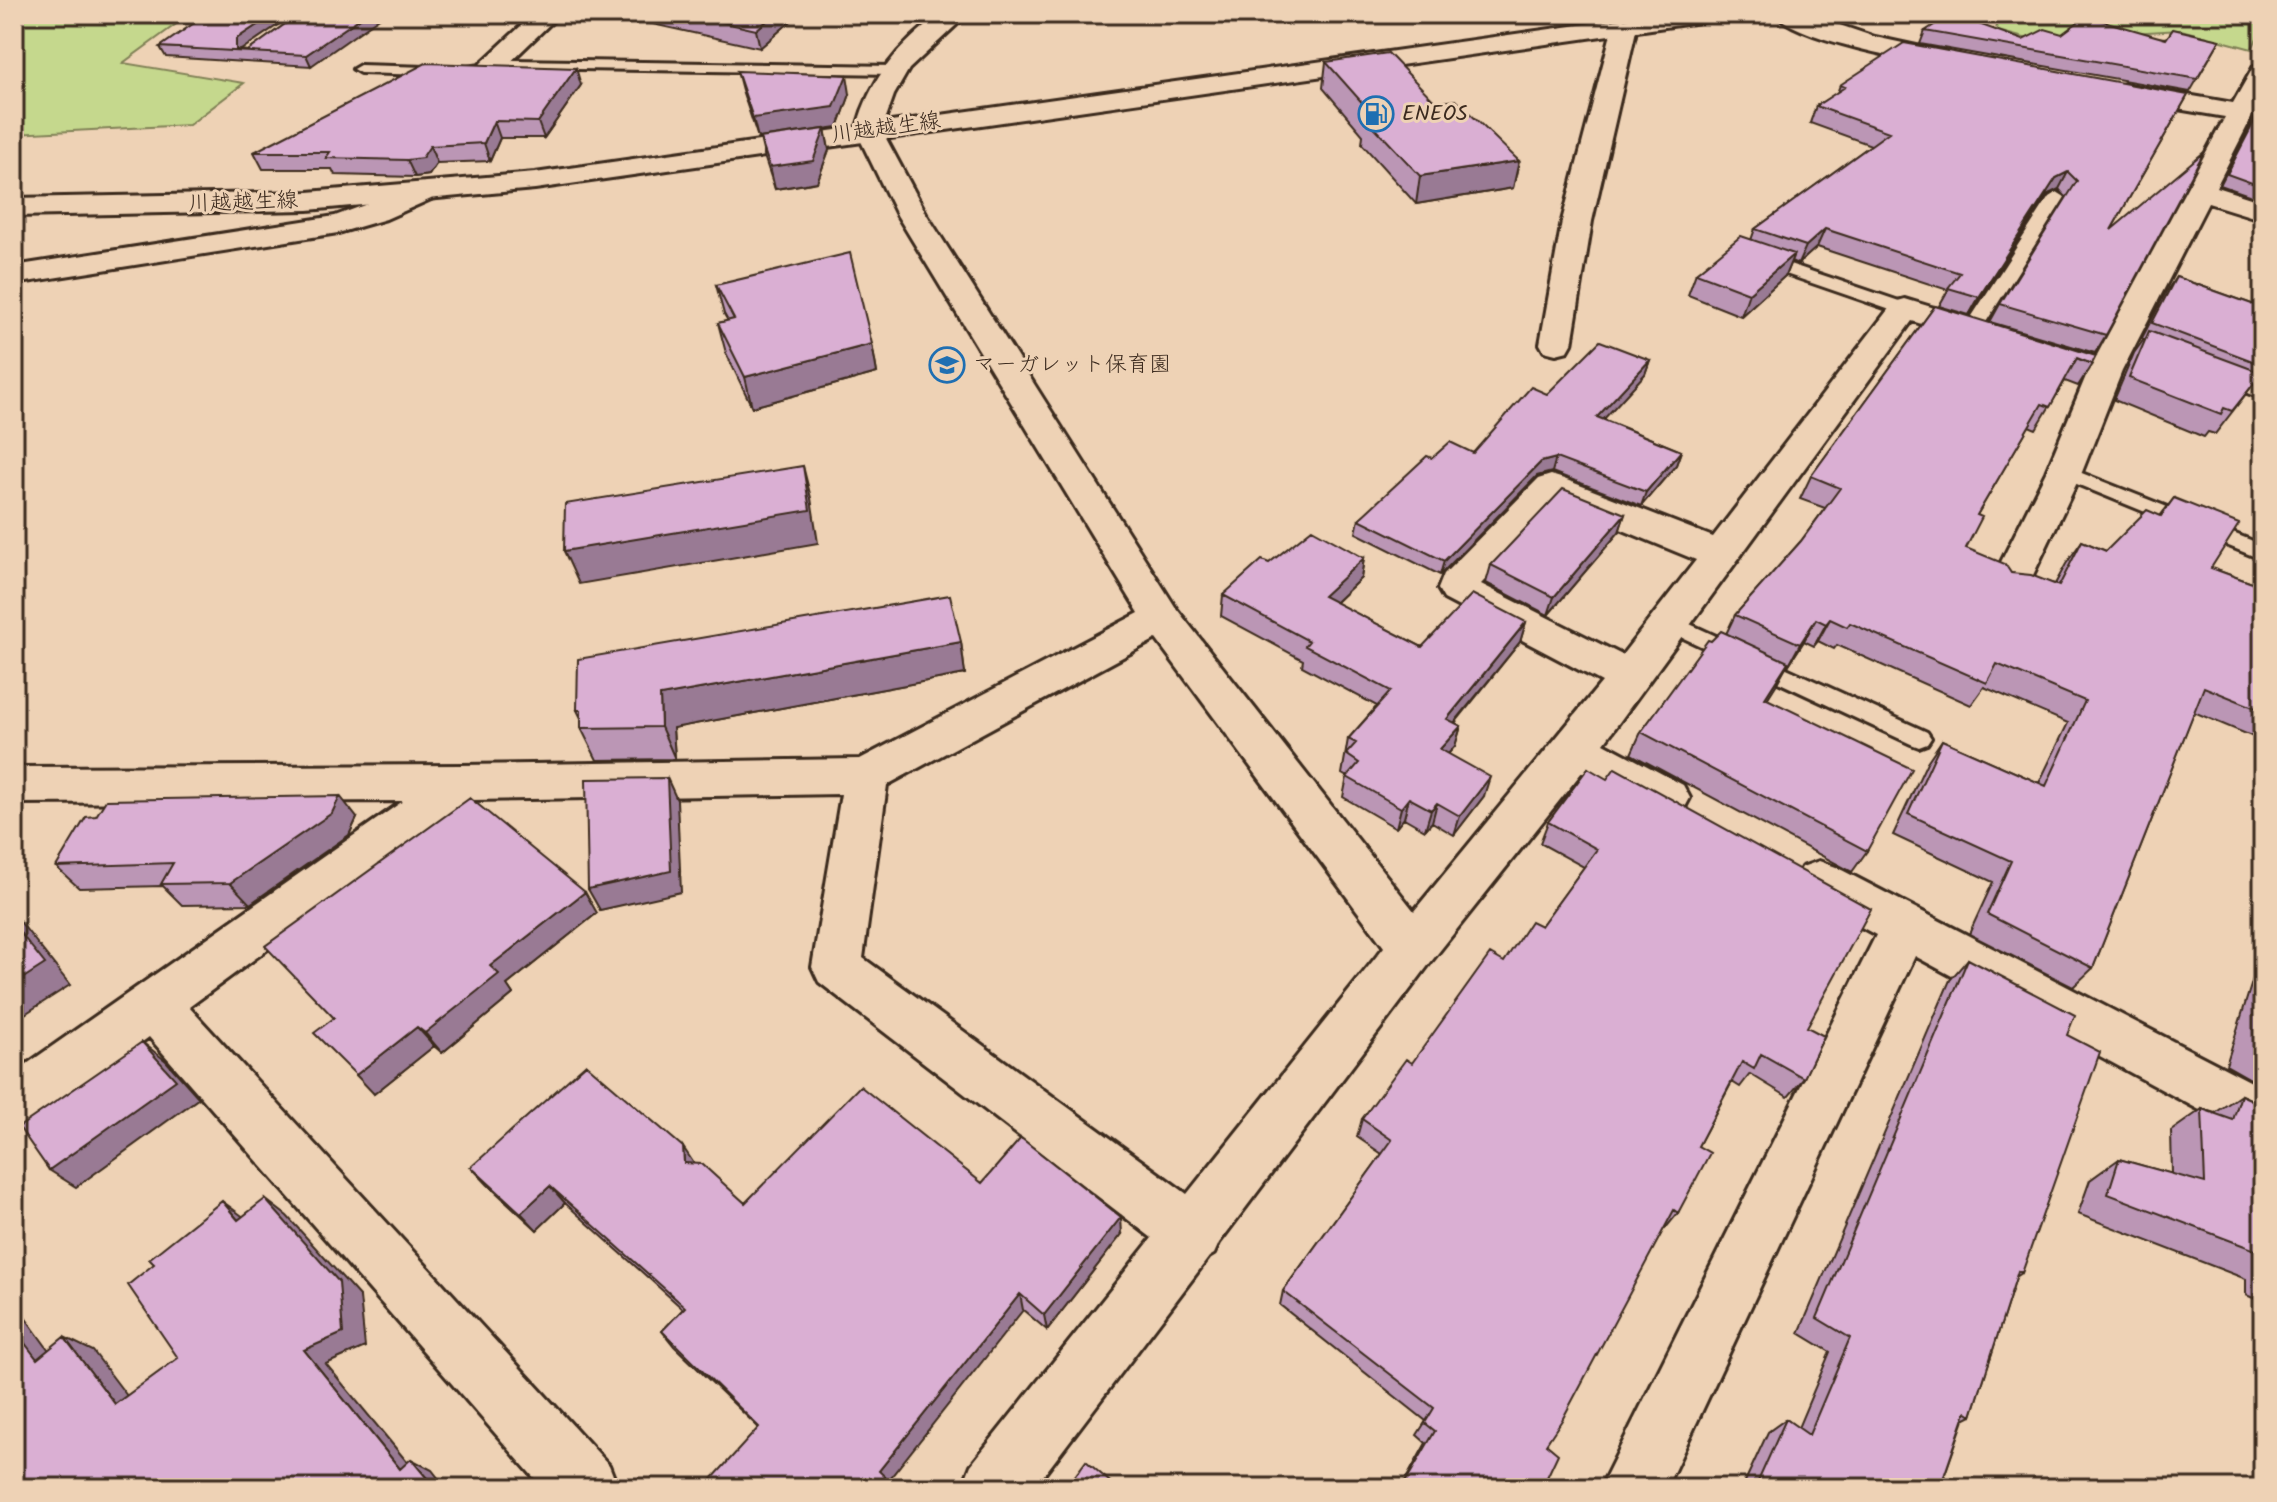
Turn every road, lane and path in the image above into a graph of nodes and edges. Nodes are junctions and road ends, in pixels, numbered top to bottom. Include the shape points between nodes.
1 (548, 14) edge
2 (956, 14) edge
3 (1707, 14) edge
4 (1788, 14) edge
5 (1661, 18) edge
6 (1625, 26) junction
7 (1980, 66) edge
8 (490, 68) junction
9 (360, 69) dead end
10 (893, 70) junction
11 (2263, 71) edge
12 (2102, 88) edge
13 (2239, 112) junction
14 (869, 131) junction
15 (2200, 191) junction
16 (421, 193) junction
17 (2057, 197) edge
18 (14, 207) edge
19 (2263, 211) edge
20 (1744, 254) edge
21 (14, 275) edge
22 (1905, 309) junction
23 (1972, 330) junction
24 (1556, 344) dead end
25 (2121, 351) junction
26 (2207, 371) edge
27 (2263, 393) edge
28 (2064, 472) junction
29 (2263, 553) edge
30 (1721, 555) junction
31 (2011, 582) edge
32 (1162, 618) junction
33 (1670, 623) junction
34 (1629, 677) junction
35 (1919, 738) dead end
36 (1576, 748) junction
37 (866, 776) junction
38 (462, 783) junction
39 (14, 785) edge
40 (1699, 815) edge
41 (1781, 860) edge
42 (1904, 928) junction
43 (1413, 948) junction
44 (153, 1004) junction
45 (14, 1104) edge
46 (2263, 1116) edge
47 (1194, 1234) junction
48 (586, 1488) edge
49 (994, 1488) edge
50 (1632, 1488) edge

1 - 8 street
2 - 10 street
3 - 5 street, 川越越生線
4 - 7 street via 1872,45
5 - 6 street, 川越越生線
6 - 14 street, 川越越生線
6 - 24 street via 1577,221
8 - 9 lane
8 - 10 lane via 513,64
10 - 14 street
11 - 13 street
12 - 13 street
13 - 15 street
14 - 16 street, 川越越生線
14 - 32 street via 912,215
15 - 19 street
15 - 25 street
16 - 18 street, 川越越生線 via 224,204
16 - 21 street via 338,224
17 - 23 lane
20 - 22 lane
22 - 23 street
22 - 30 street
23 - 25 street
25 - 28 street
26 - 27 lane
28 - 29 lane
28 - 31 street
30 - 33 street
30 - 34 street via 1551,487 1458,584 1458,589
32 - 37 street
32 - 43 street
33 - 34 street
33 - 35 lane
34 - 36 street
36 - 40 street
36 - 43 street
37 - 38 street
37 - 47 street via 837,967
38 - 39 street
38 - 44 street
41 - 42 street
42 - 46 street
42 - 50 street
43 - 47 street
44 - 45 street
44 - 48 street
47 - 49 street

